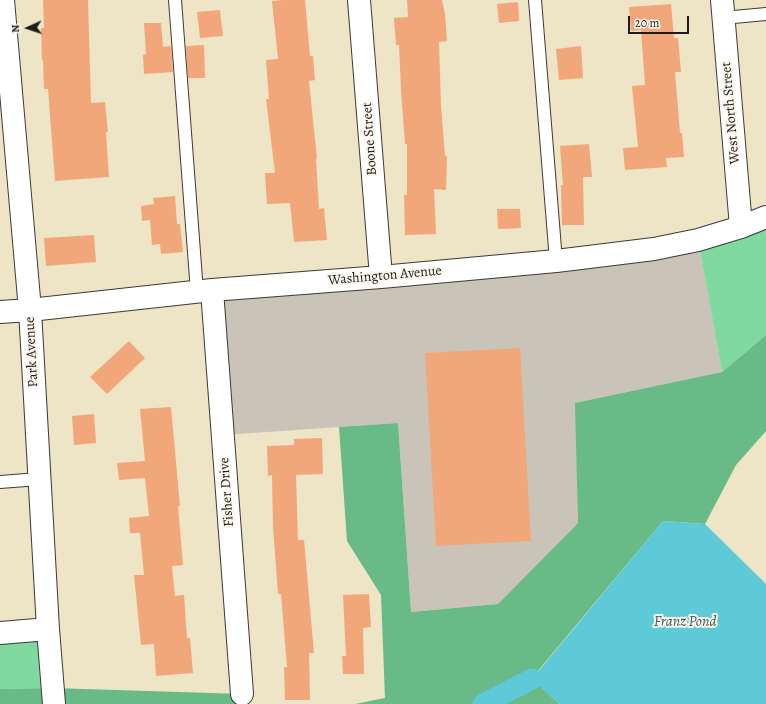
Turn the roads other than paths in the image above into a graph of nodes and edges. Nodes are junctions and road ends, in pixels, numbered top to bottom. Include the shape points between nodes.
1 (3, 0) edge
2 (175, 0) edge
3 (359, 0) edge
4 (536, 0) edge
5 (722, 9) edge
6 (766, 14) edge
7 (766, 217) edge
8 (741, 227) junction
9 (556, 262) junction
10 (381, 277) junction
11 (204, 291) junction
12 (30, 310) junction
13 (0, 312) edge
14 (39, 479) junction
15 (0, 482) edge
16 (48, 629) junction
17 (0, 633) edge
18 (242, 694) dead end
19 (54, 704) edge

1 - 12 street, Park Avenue
2 - 11 lane
3 - 10 street, Boone Street
4 - 9 lane
5 - 6 lane
5 - 8 street, West North Street
7 - 8 street, Washington Avenue
8 - 9 street, Washington Avenue via 698,240 654,249
9 - 10 street, Washington Avenue
10 - 11 street, Washington Avenue
11 - 12 street, Washington Avenue
11 - 18 street, Fisher Drive
12 - 13 street, Washington Avenue
12 - 14 street, Park Avenue
14 - 15 lane
14 - 16 street, Park Avenue
16 - 17 street
16 - 19 street, Park Avenue

